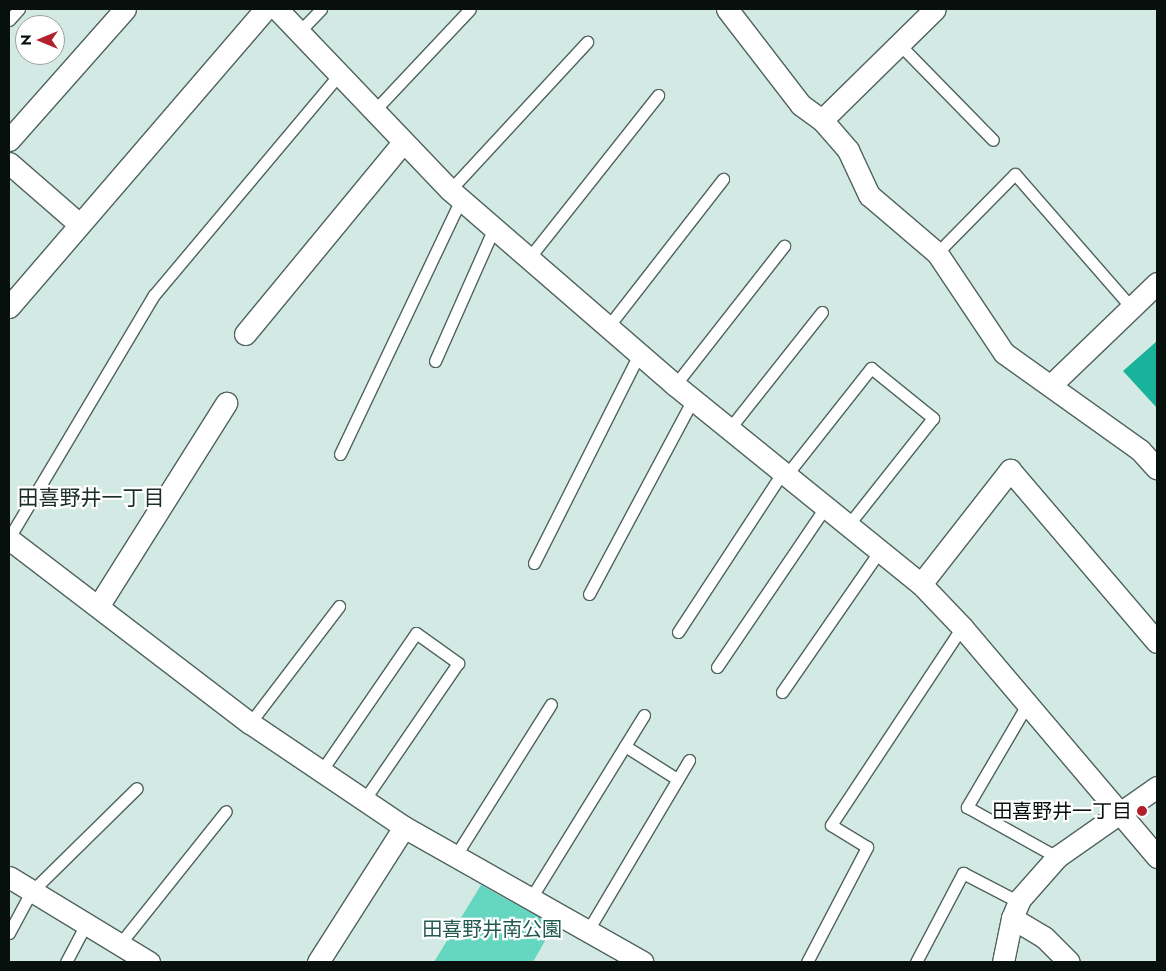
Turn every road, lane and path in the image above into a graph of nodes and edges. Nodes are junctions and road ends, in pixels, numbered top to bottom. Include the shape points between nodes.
1 (19, 9) edge
2 (124, 9) edge
3 (265, 9) edge
4 (277, 9) edge
5 (321, 9) edge
6 (470, 9) edge
7 (727, 9) edge
8 (935, 9) edge
9 (9, 20) edge
10 (298, 33) junction
11 (587, 42) dead end
12 (899, 44) junction
13 (338, 76) junction
14 (658, 95) dead end
15 (374, 112) junction
16 (822, 120) junction
17 (9, 140) edge
18 (993, 140) dead end
19 (403, 142) junction
20 (9, 163) edge
21 (723, 179) dead end
22 (455, 195) junction
23 (78, 223) junction
24 (494, 228) junction
25 (784, 246) dead end
26 (937, 253) junction
27 (530, 258) junction
28 (1157, 283) edge
29 (9, 307) edge
30 (1132, 308) junction
31 (822, 312) dead end
32 (607, 328) junction
33 (245, 334) dead end
34 (639, 354) junction
35 (435, 361) dead end
36 (675, 385) junction
37 (1051, 385) junction
38 (693, 399) junction
39 (226, 403) dead end
40 (730, 428) junction
41 (340, 454) dead end
42 (1157, 469) edge
43 (786, 472) junction
44 (826, 506) junction
45 (849, 524) junction
46 (9, 538) edge
47 (881, 549) junction
48 (534, 563) dead end
49 (921, 584) junction
50 (589, 594) dead end
51 (99, 606) junction
52 (339, 606) dead end
53 (962, 626) junction
54 (678, 632) dead end
55 (1157, 642) edge
56 (717, 667) dead end
57 (782, 692) dead end
58 (1028, 703) junction
59 (551, 704) dead end
60 (644, 716) dead end
61 (250, 724) junction
62 (625, 746) junction
63 (689, 760) dead end
64 (322, 770) junction
65 (677, 779) junction
66 (137, 788) dead end
67 (1157, 788) edge
68 (365, 799) junction
69 (226, 812) dead end
70 (1121, 813) junction
71 (404, 827) junction
72 (456, 855) junction
73 (1057, 857) junction
74 (1157, 857) edge
75 (9, 877) edge
76 (31, 892) junction
77 (531, 898) junction
78 (1015, 910) junction
79 (85, 926) junction
80 (587, 932) junction
81 (9, 933) edge
82 (123, 953) edge
83 (66, 962) edge
84 (149, 962) edge
85 (318, 962) edge
86 (643, 962) edge
87 (807, 962) edge
88 (916, 962) edge
89 (1003, 962) edge
90 (1069, 962) edge

1 - 9 lane
2 - 17 street
3 - 23 street
4 - 10 street
5 - 10 lane
6 - 15 lane
7 - 16 street via 801,105
8 - 12 street
10 - 13 street
11 - 22 lane
12 - 16 street
12 - 18 lane
13 - 15 street
13 - 46 lane via 154,295
14 - 27 lane
15 - 19 street
16 - 26 street via 848,150 869,195
19 - 22 street
19 - 33 street
20 - 23 street
21 - 32 lane
22 - 24 street
22 - 41 lane
23 - 29 street
24 - 27 street
24 - 35 lane
25 - 36 lane
26 - 30 lane via 1016,174
26 - 37 street via 1004,353
27 - 32 street
28 - 30 street
30 - 37 street
31 - 40 lane
32 - 34 street
34 - 36 street
34 - 48 lane
36 - 38 street
37 - 42 street via 1140,450
38 - 40 street
38 - 50 lane
39 - 51 street
40 - 43 street
43 - 44 street
43 - 45 lane via 871,368 933,418
43 - 54 lane
44 - 45 street
44 - 56 lane
45 - 47 street
46 - 51 street
47 - 49 street
47 - 57 lane
49 - 53 street
49 - 55 street via 1010,470
51 - 61 street
52 - 61 lane
53 - 58 street
53 - 87 lane via 830,825 866,847
58 - 70 street
58 - 73 lane via 967,807
59 - 72 lane
60 - 62 lane
61 - 64 street
62 - 65 lane
62 - 77 lane
63 - 65 lane
64 - 68 street
64 - 68 lane via 416,633 458,662
65 - 80 lane
66 - 76 lane
67 - 70 street
68 - 71 street
69 - 82 lane
70 - 73 street
70 - 74 street
71 - 72 street
71 - 85 street
72 - 77 street
73 - 78 street
75 - 76 street
76 - 79 street
76 - 81 lane
77 - 80 street
78 - 88 lane via 963,873
78 - 89 street
78 - 90 street
79 - 82 street
79 - 83 lane
80 - 86 street
82 - 84 street

